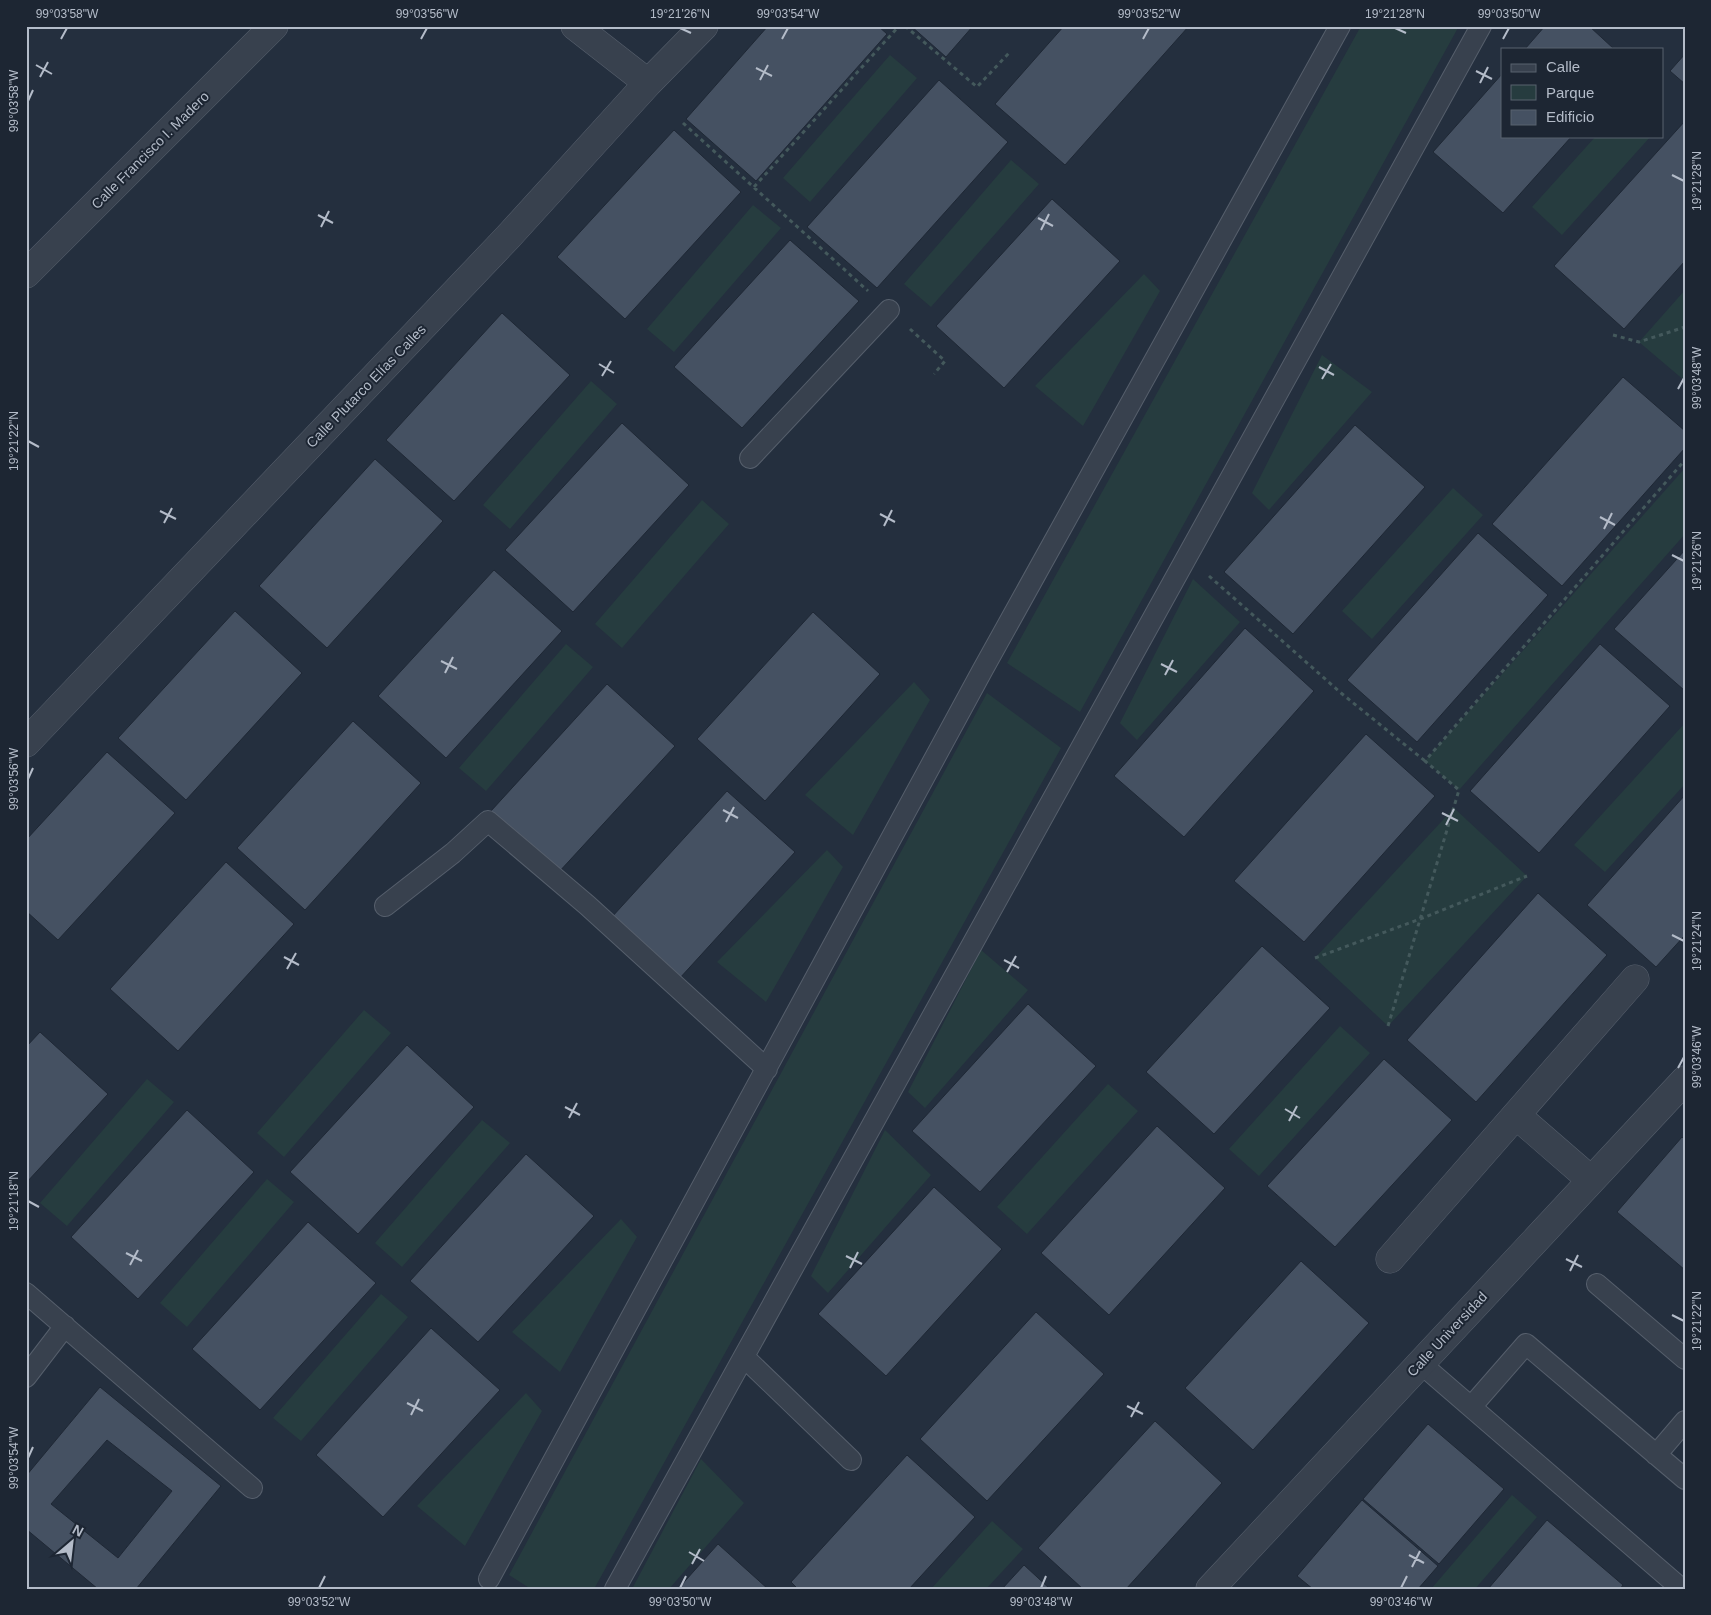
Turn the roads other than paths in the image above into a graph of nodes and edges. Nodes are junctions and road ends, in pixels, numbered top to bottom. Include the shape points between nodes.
1 (274, 26) edge
2 (575, 26) edge
3 (704, 26) edge
4 (1340, 26) edge
5 (1482, 26) edge
6 (648, 83) junction
7 (26, 274) edge
8 (888, 310) road end
9 (750, 458) dead end
10 (26, 743) edge
11 (385, 906) dead end
12 (1635, 979) dead end
13 (767, 1068) junction
14 (1683, 1084) edge
15 (1516, 1115) junction
16 (1591, 1180) junction
17 (1390, 1259) dead end
18 (1597, 1284) dead end
19 (26, 1292) edge
20 (65, 1326) junction
21 (744, 1357) junction
22 (1685, 1359) edge
23 (1420, 1363) junction
24 (26, 1377) edge
25 (1471, 1407) junction
26 (1685, 1422) edge
27 (1656, 1455) junction
28 (851, 1460) dead end
29 (1685, 1479) edge
30 (252, 1488) dead end
31 (490, 1579) dead end
32 (1676, 1584) dead end
33 (615, 1589) edge
34 (1210, 1589) edge

1 - 7 street, Calle Francisco I. Madero
2 - 6 street
3 - 6 street, Calle Plutarco Elías Calles
4 - 13 lane
5 - 21 lane
6 - 10 street, Calle Plutarco Elías Calles via 508,237
8 - 9 lane
11 - 13 lane via 488,821 587,905
12 - 15 street
13 - 31 lane
14 - 16 street, Calle Universidad
15 - 16 street
15 - 17 street
16 - 23 street, Calle Universidad
18 - 22 lane
19 - 20 lane
20 - 24 lane
20 - 30 lane
21 - 28 lane
21 - 33 lane
23 - 25 lane
23 - 34 street, Calle Universidad
25 - 27 lane via 1526,1344
25 - 32 lane
26 - 27 lane
27 - 29 lane

